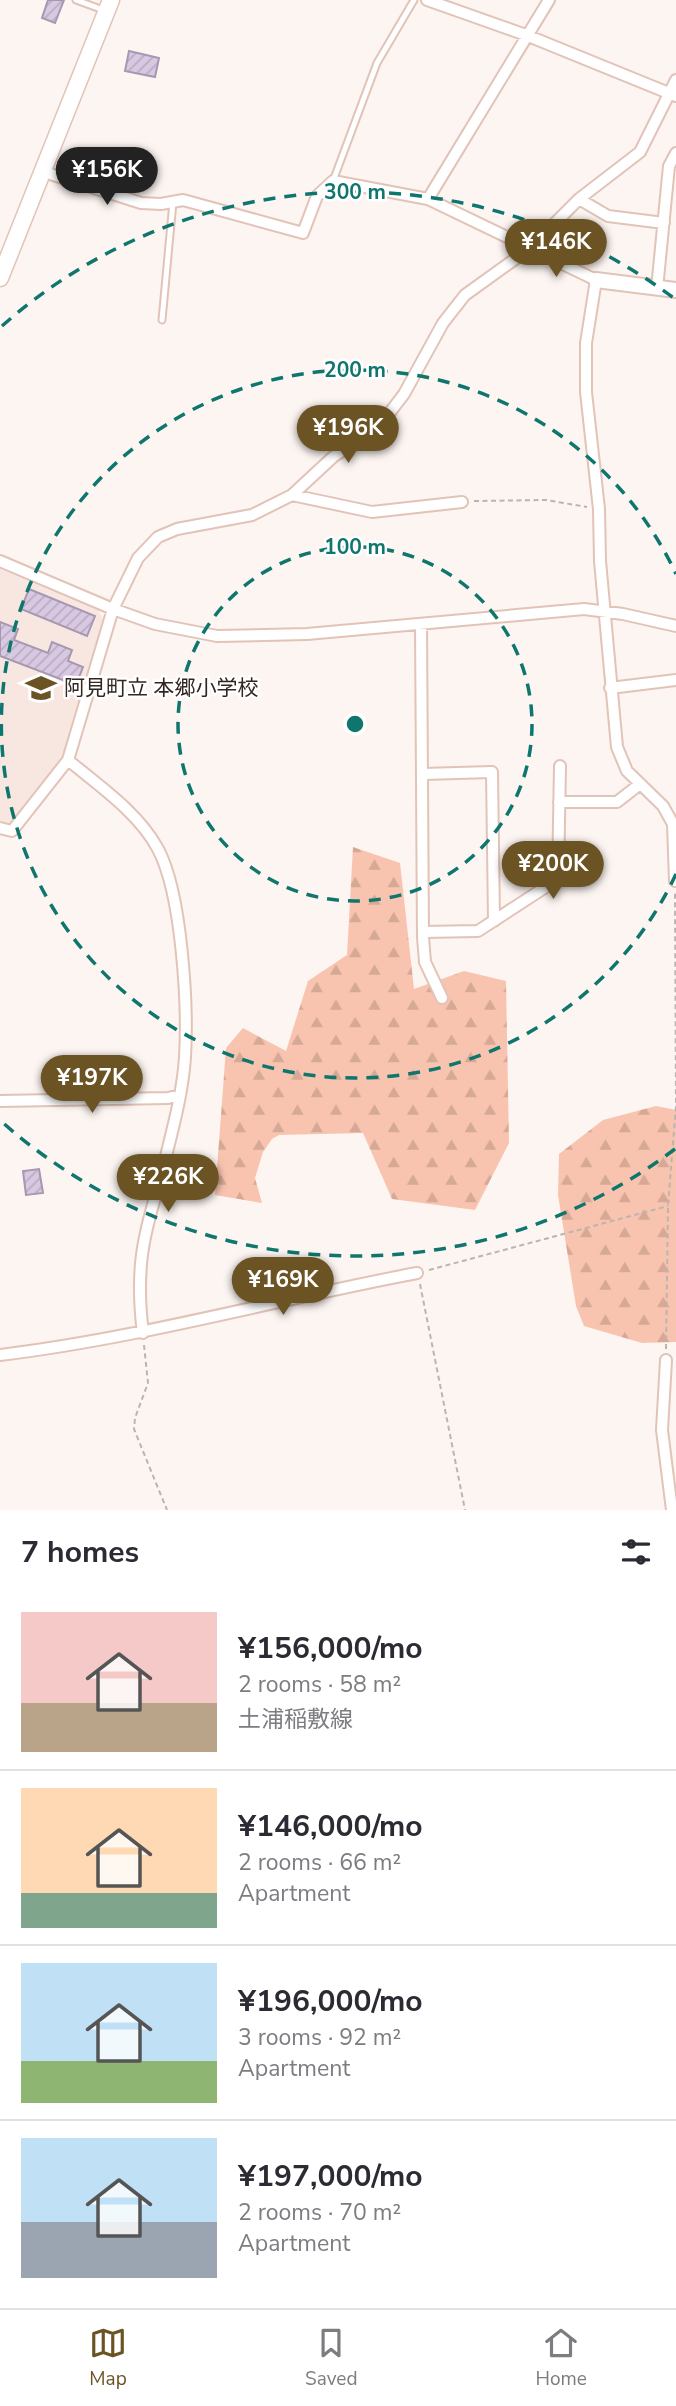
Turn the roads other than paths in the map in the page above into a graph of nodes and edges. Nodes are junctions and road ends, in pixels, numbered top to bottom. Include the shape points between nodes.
1 (76, 0) edge
2 (414, 0) edge
3 (427, 0) edge
4 (550, 0) edge
5 (109, 6) edge
6 (526, 35) junction
7 (676, 80) edge
8 (673, 95) edge
9 (676, 153) edge
10 (44, 172) junction
11 (333, 181) junction
12 (428, 199) junction
13 (579, 199) junction
14 (173, 202) junction
15 (664, 223) junction
16 (528, 249) junction
17 (0, 278) edge
18 (596, 280) junction
19 (657, 289) junction
20 (676, 290) edge
21 (162, 320) dead end
22 (292, 495) junction
23 (463, 502) road end
24 (0, 561) edge
25 (113, 609) junction
26 (605, 611) junction
27 (421, 624) junction
28 (676, 626) edge
29 (673, 680) edge
30 (610, 688) junction
31 (676, 693) edge
32 (68, 760) junction
33 (560, 766) dead end
34 (423, 774) junction
35 (640, 784) junction
36 (559, 802) junction
37 (674, 824) edge
38 (0, 828) edge
39 (675, 881) edge
40 (494, 921) junction
41 (423, 932) junction
42 (442, 998) dead end
43 (180, 1096) junction
44 (0, 1101) edge
45 (417, 1273) road end
46 (143, 1333) junction
47 (0, 1354) edge
48 (666, 1360) road end
49 (672, 1510) edge

1 - 5 lane
2 - 11 lane via 377,63
3 - 6 street
4 - 6 street
5 - 10 main road
6 - 8 street
6 - 12 street
7 - 8 street
8 - 13 street via 640,152
9 - 15 street via 670,166
10 - 14 street via 141,203
10 - 17 main road
11 - 12 street
11 - 14 street via 317,196 303,233 183,200
12 - 16 street
13 - 15 street via 608,216
13 - 16 street
14 - 21 lane
15 - 19 street
16 - 18 street
16 - 22 street via 465,295 382,424 332,457
18 - 19 street
18 - 26 street via 586,343 586,392
19 - 20 street
22 - 23 street via 372,512
22 - 25 street via 252,515 177,529 159,537 138,558
24 - 25 street
25 - 27 street via 155,624 217,636
25 - 32 street
26 - 27 street
26 - 28 street
26 - 30 street
27 - 34 street
29 - 30 street
29 - 31 street
30 - 35 street via 617,747 627,771
32 - 38 street via 12,831
32 - 43 street via 140,822 158,849 172,887 184,993
33 - 36 street
34 - 40 street via 492,772
34 - 41 street
35 - 36 street via 617,802
35 - 37 street
36 - 40 street via 558,879
37 - 39 street
40 - 41 street via 478,931
41 - 42 street via 425,962
43 - 44 street
43 - 46 street via 141,1264
45 - 46 street
46 - 47 street
48 - 49 street via 662,1430

